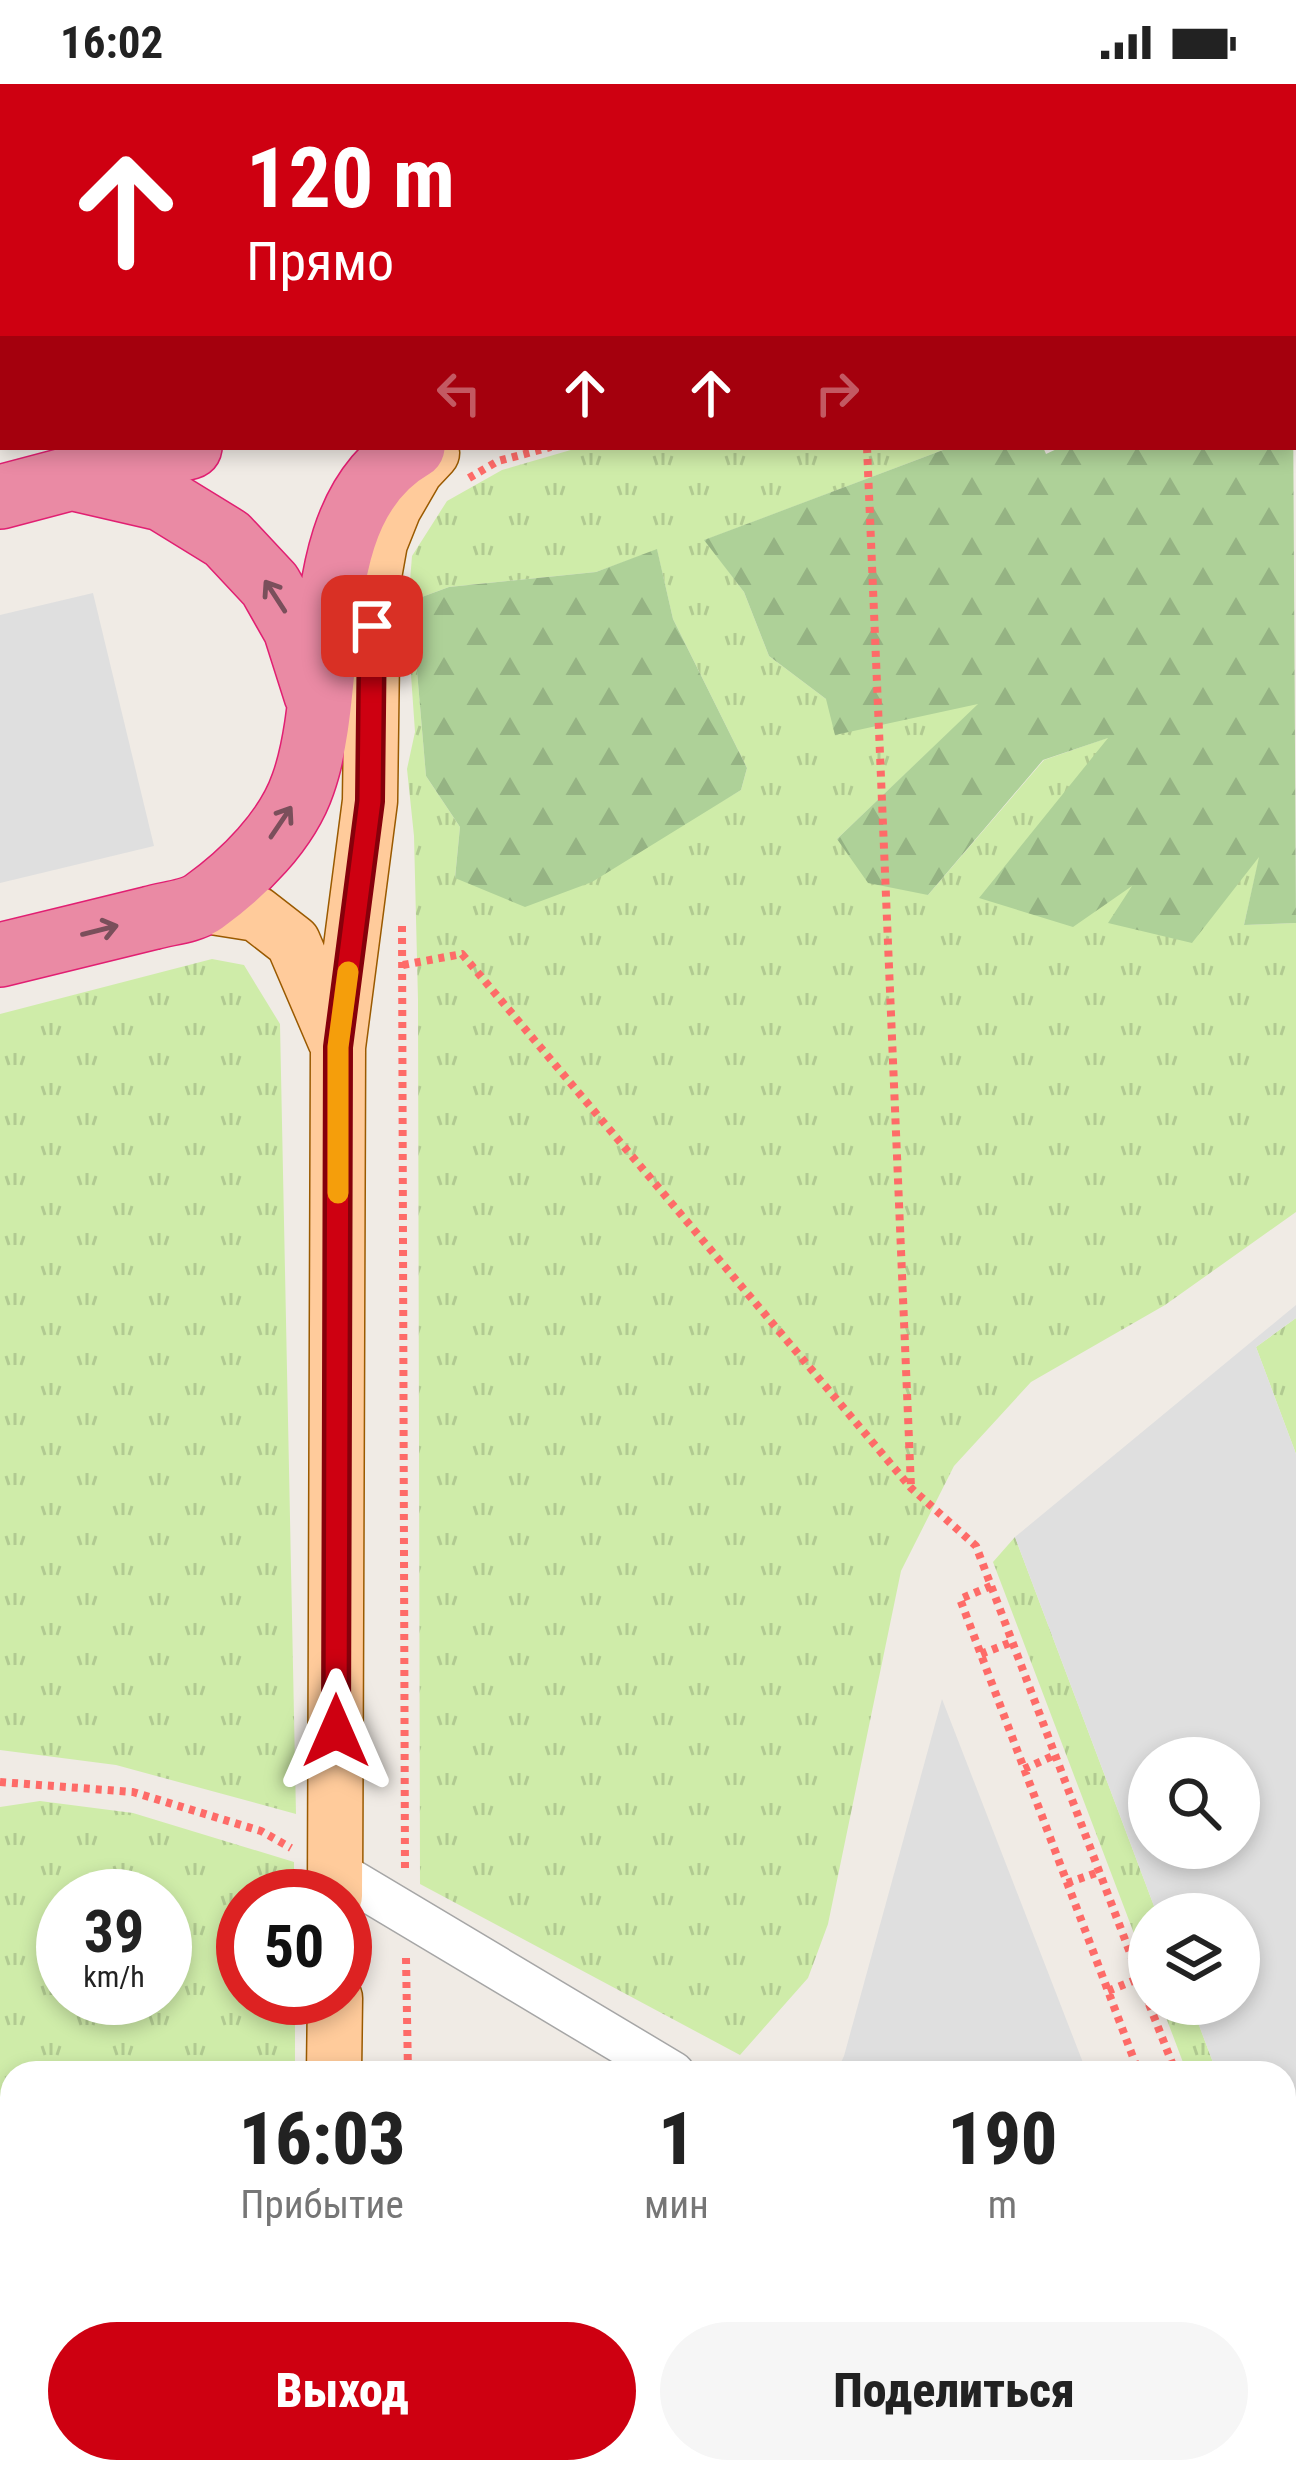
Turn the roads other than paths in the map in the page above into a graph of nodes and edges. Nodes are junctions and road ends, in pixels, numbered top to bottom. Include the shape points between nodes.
1 (178, 450) edge
2 (409, 450) edge
3 (435, 450) edge
4 (71, 478) junction
5 (0, 497) edge
6 (319, 704) junction
7 (200, 905) junction
8 (0, 955) edge
9 (338, 1047) junction
10 (335, 1869) edge
11 (372, 1898) edge
12 (334, 2025) edge
13 (334, 2061) edge
14 (654, 2061) edge

1 - 4 highway
2 - 6 highway via 368,486 347,527
3 - 9 main road via 394,508 373,582 370,801
4 - 5 highway
6 -> 4 highway via 296,629 270,585 227,539 162,499
7 -> 6 highway via 284,821 302,787
8 -> 7 highway
7 - 9 main road via 257,914 293,942
9 - 10 main road
11 - 14 lane
12 - 13 main road

